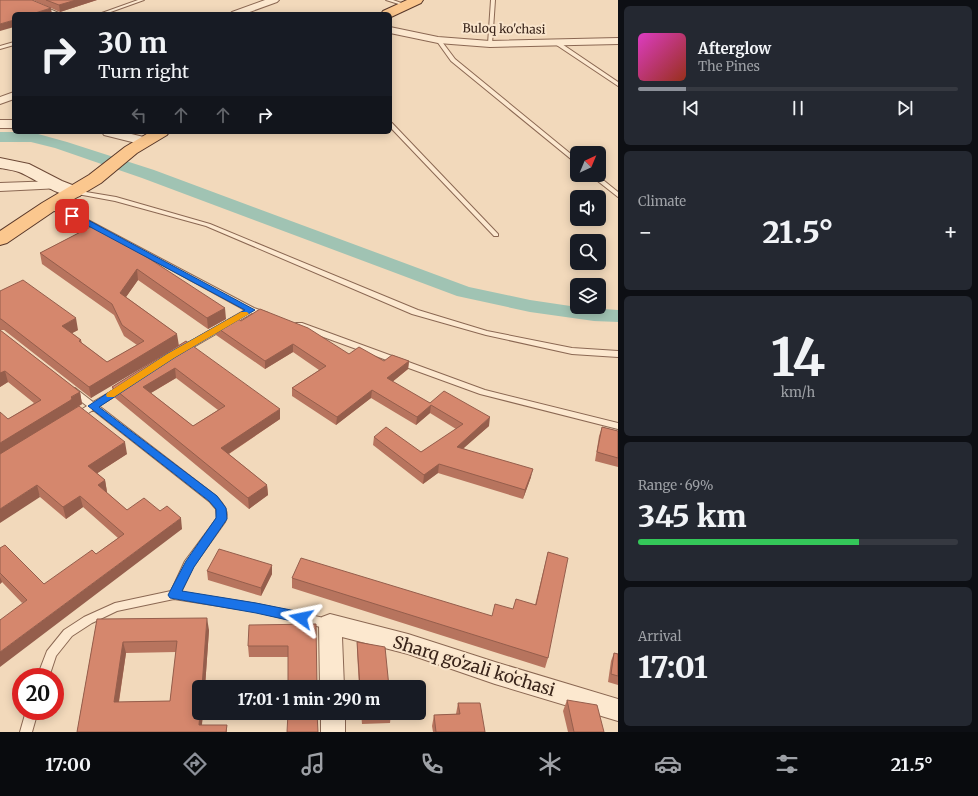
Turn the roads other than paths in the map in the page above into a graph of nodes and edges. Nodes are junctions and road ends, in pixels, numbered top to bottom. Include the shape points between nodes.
1 (25, 0) edge
2 (142, 0) edge
3 (274, 0) edge
4 (388, 0) edge
5 (417, 0) edge
6 (493, 0) edge
7 (405, 5) junction
8 (54, 12) edge
9 (107, 12) edge
10 (241, 12) edge
11 (391, 12) edge
12 (392, 32) edge
13 (438, 40) junction
14 (618, 42) edge
15 (557, 43) junction
16 (12, 44) edge
17 (490, 44) junction
18 (0, 48) edge
19 (618, 84) edge
20 (12, 96) edge
21 (0, 101) edge
22 (0, 124) edge
23 (12, 124) edge
24 (392, 126) edge
25 (112, 134) edge
26 (158, 134) edge
27 (138, 146) junction
28 (570, 156) edge
29 (0, 163) edge
30 (602, 182) edge
31 (56, 186) junction
32 (0, 187) edge
33 (74, 192) junction
34 (618, 195) edge
35 (48, 207) junction
36 (496, 235) dead end
37 (0, 238) edge
38 (251, 310) junction
39 (273, 317) edge
40 (288, 322) edge
41 (177, 352) edge
42 (618, 354) edge
43 (132, 381) edge
44 (62, 382) edge
45 (92, 406) junction
46 (66, 423) edge
47 (618, 426) edge
48 (174, 595) junction
49 (330, 624) junction
50 (46, 668) edge
51 (332, 680) edge
52 (618, 710) edge
53 (29, 720) edge
54 (333, 720) edge
55 (26, 732) edge
56 (333, 732) edge

1 - 8 lane
2 - 9 lane
3 - 10 street
4 - 7 lane
5 - 7 main road
6 - 17 lane
7 - 11 main road
12 - 13 street, Buloq ko'chasi
13 - 17 street, Buloq ko'chasi
13 - 28 lane via 453,60
14 - 15 street, Buloq ko'chasi
15 - 17 street, Buloq ko'chasi
15 - 19 lane
16 - 18 lane
20 - 21 street
22 - 23 street
24 - 36 lane
25 - 27 street
26 - 27 main road
27 - 33 main road
29 - 31 main road via 23,168
30 - 34 lane
31 - 32 street
31 - 33 main road
33 - 35 main road
33 - 42 lane via 116,199 208,225 415,312 486,333 572,350
35 - 37 main road
35 - 38 lane via 84,220
38 - 39 lane
38 - 41 lane
40 - 47 lane via 483,392
43 - 45 lane
44 - 45 lane
45 - 46 lane
45 - 48 lane via 213,498 221,508 222,519 190,564
48 - 49 lane via 256,608
48 - 50 lane via 116,607 88,620 68,633 51,654
49 - 51 street
49 - 52 street, Sharq goʻzali koʻchasi via 408,644
53 - 55 lane
54 - 56 street

